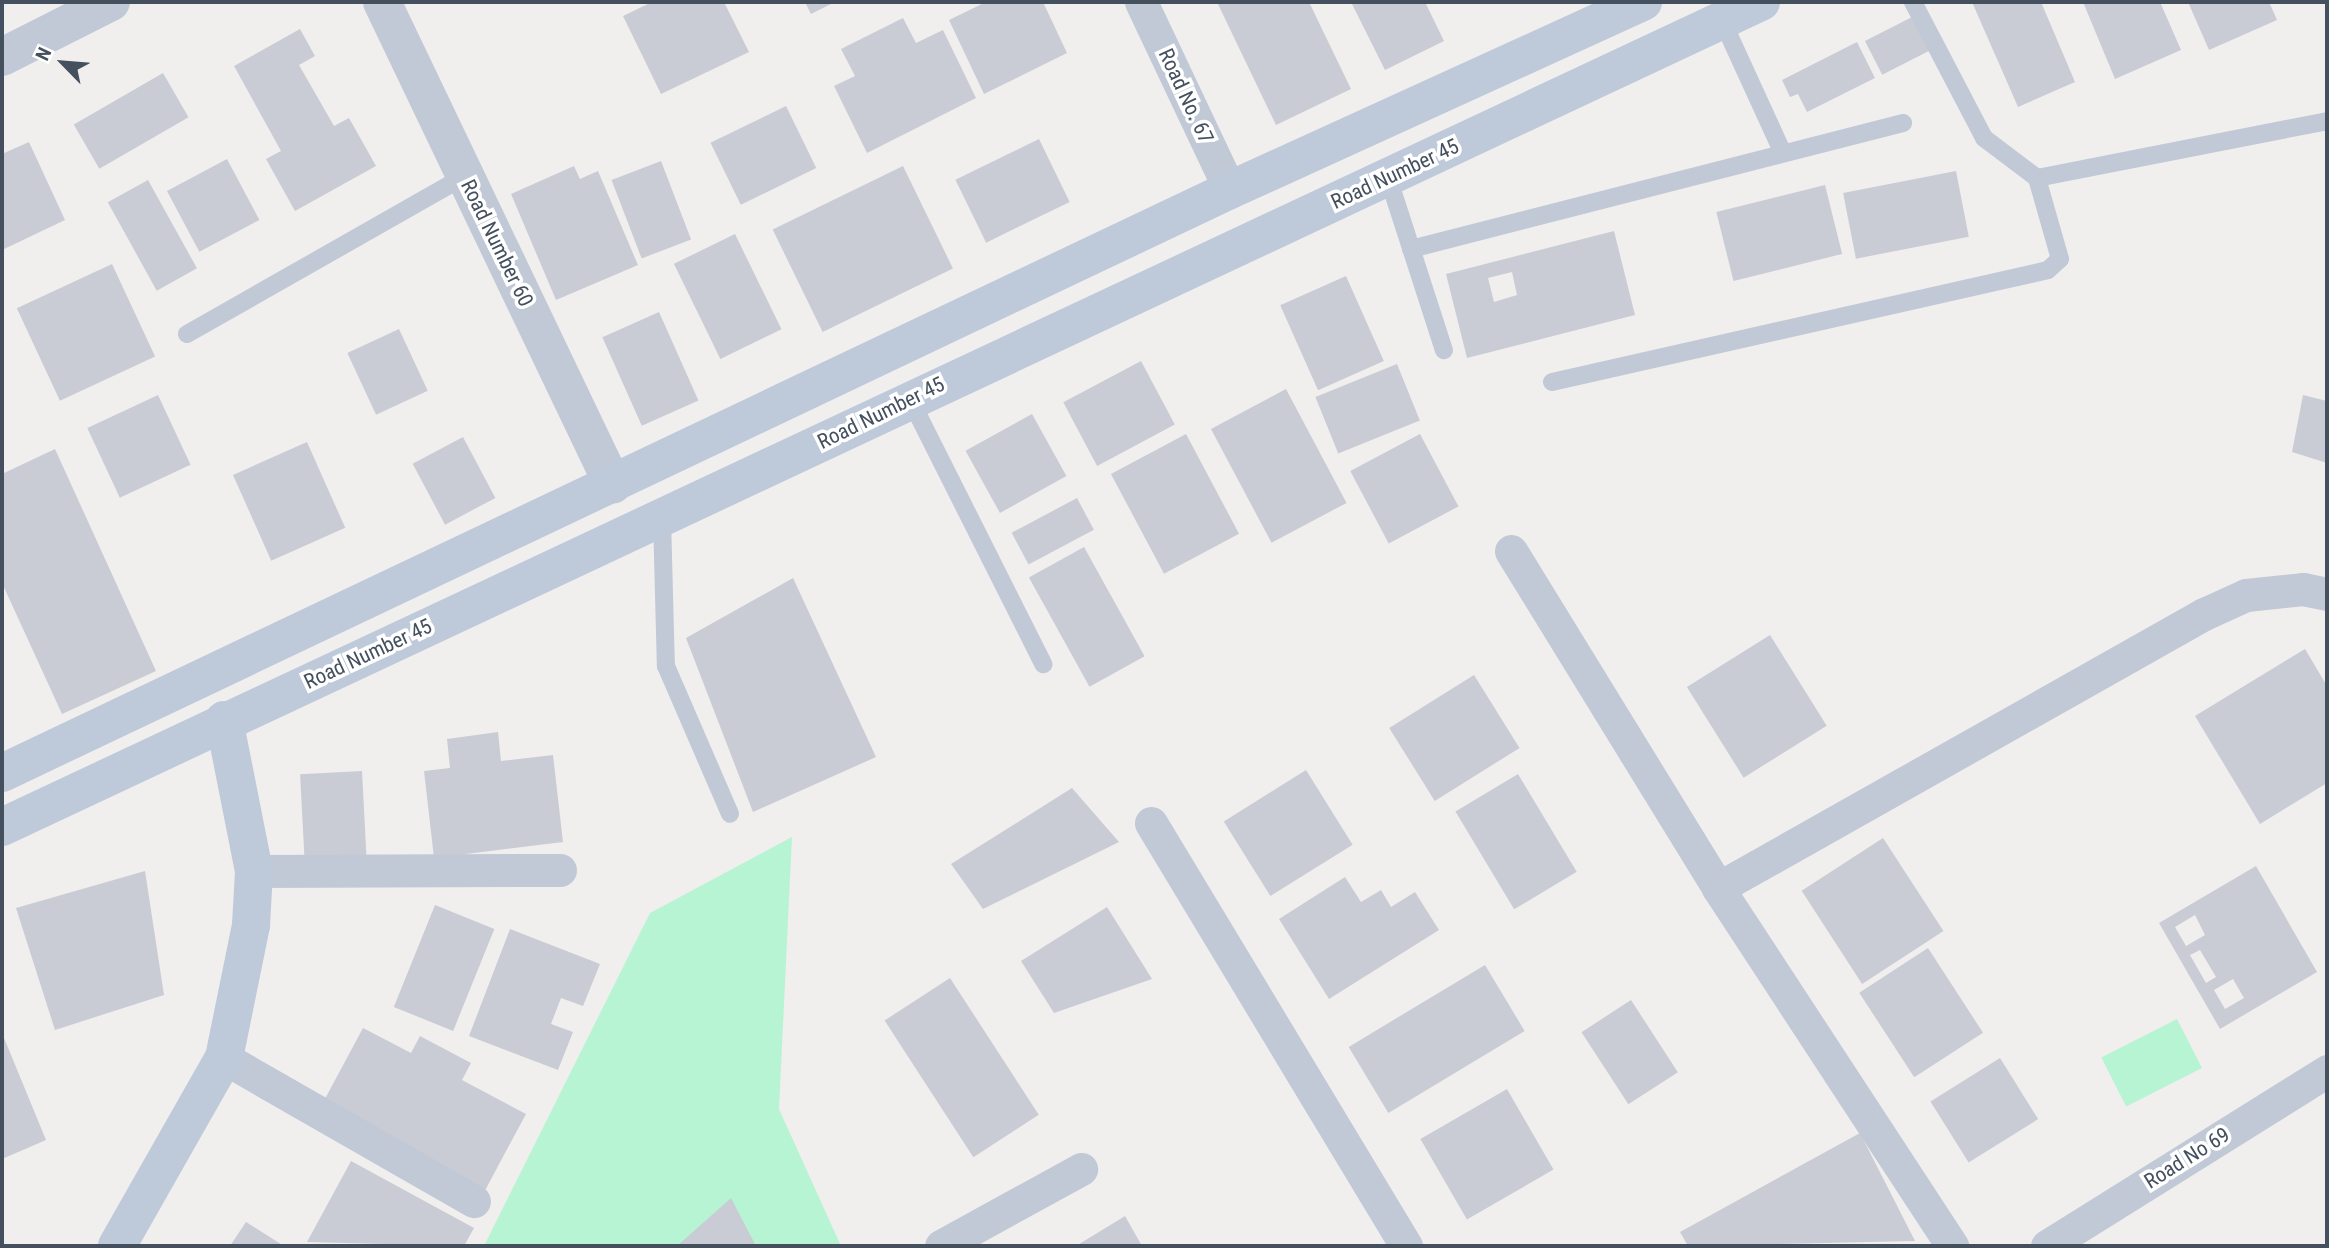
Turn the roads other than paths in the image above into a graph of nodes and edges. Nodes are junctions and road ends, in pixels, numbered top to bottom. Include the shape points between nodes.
1 (111, 2) edge
2 (382, 2) edge
3 (1142, 2) edge
4 (1643, 2) edge
5 (1760, 2) edge
6 (1913, 2) edge
7 (1722, 20) junction
8 (2, 57) edge
9 (2327, 121) edge
10 (1903, 123) dead end
11 (1783, 153) junction
12 (465, 176) junction
13 (1388, 177) junction
14 (2037, 178) junction
15 (1230, 190) junction
16 (1411, 248) junction
17 (187, 334) dead end
18 (1444, 350) dead end
19 (1552, 382) dead end
20 (910, 399) junction
21 (613, 485) junction
22 (662, 518) junction
23 (1511, 551) dead end
24 (2327, 594) edge
25 (1043, 664) dead end
26 (224, 720) junction
27 (2, 773) edge
28 (730, 814) dead end
29 (1151, 823) dead end
30 (2, 827) edge
31 (254, 870) junction
32 (560, 870) dead end
33 (1718, 888) junction
34 (224, 1058) junction
35 (2327, 1070) edge
36 (1081, 1169) dead end
37 (474, 1201) dead end
38 (117, 1246) edge
39 (941, 1246) edge
40 (1406, 1246) edge
41 (1952, 1246) edge
42 (2047, 1246) edge

1 - 8 street
2 - 12 street, Road Number 60
3 - 15 street, Road No. 67
4 - 15 main road
5 - 7 main road, Road Number 45
6 - 14 lane via 1984,138
7 - 11 lane
7 - 13 main road, Road Number 45
9 - 14 lane
10 - 11 lane
11 - 16 lane
12 - 17 lane
12 - 21 street, Road Number 60
13 - 16 lane
13 - 20 main road, Road Number 45
14 - 19 lane via 2060,259 2048,270
15 - 21 main road
16 - 18 lane
20 - 22 main road, Road Number 45
20 - 25 lane
21 - 27 main road via 206,671
22 - 26 main road, Road Number 45
22 - 28 lane via 666,666
23 - 33 street
24 - 33 street via 2303,589 2246,595 2204,614
26 - 30 main road, Road Number 45
26 - 31 main road
29 - 40 street
31 - 32 street
31 - 34 main road via 251,925
33 - 41 street
34 - 37 street
34 - 38 main road
35 - 42 street, Road No 69
36 - 39 street

